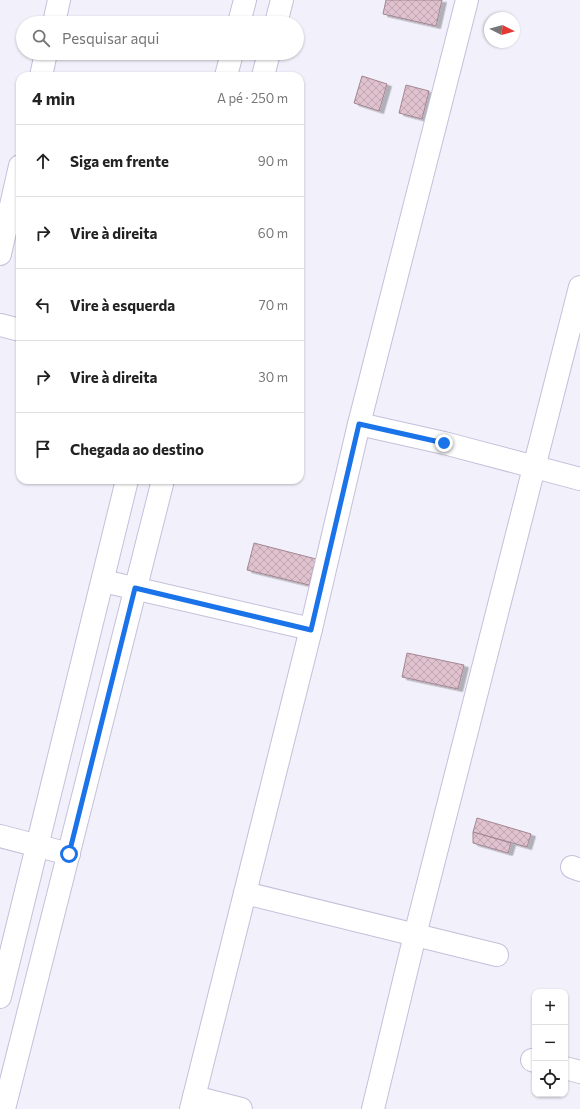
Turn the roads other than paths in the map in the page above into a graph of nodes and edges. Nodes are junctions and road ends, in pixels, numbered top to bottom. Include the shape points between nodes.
1 (60, 0) edge
2 (245, 0) edge
3 (282, 0) edge
4 (467, 0) edge
5 (56, 16) edge
6 (241, 16) edge
7 (278, 16) edge
8 (44, 60) edge
9 (230, 60) edge
10 (267, 60) edge
11 (42, 72) edge
12 (227, 72) edge
13 (264, 72) edge
14 (16, 184) edge
15 (0, 254) edge
16 (580, 287) edge
17 (0, 325) edge
18 (16, 329) edge
19 (359, 424) junction
20 (533, 466) junction
21 (580, 479) edge
22 (126, 484) edge
23 (162, 484) edge
24 (104, 581) junction
25 (135, 588) junction
26 (311, 630) junction
27 (0, 836) edge
28 (37, 847) junction
29 (69, 854) junction
30 (245, 894) junction
31 (415, 935) junction
32 (497, 955) dead end
33 (0, 997) edge
34 (8, 1056) edge
35 (568, 1069) edge
36 (580, 1072) edge
37 (193, 1103) edge
38 (4, 1109) edge
39 (241, 1109) edge
40 (373, 1109) edge

1 - 5 street
2 - 6 street
3 - 7 street
4 - 19 street
8 - 11 street
9 - 12 street
10 - 13 street
14 - 15 street
16 - 20 street
17 - 18 street
19 - 20 street
19 - 26 street
20 - 21 street
20 - 31 street
22 - 24 street
23 - 25 street
24 - 25 street
24 - 28 street
25 - 26 street
25 - 29 street
26 - 30 street
27 - 28 street
28 - 29 street
28 - 33 street
29 - 34 street
30 - 31 street
30 - 37 street
31 - 32 street
31 - 40 street
34 - 38 street
35 - 36 street
37 - 39 street

